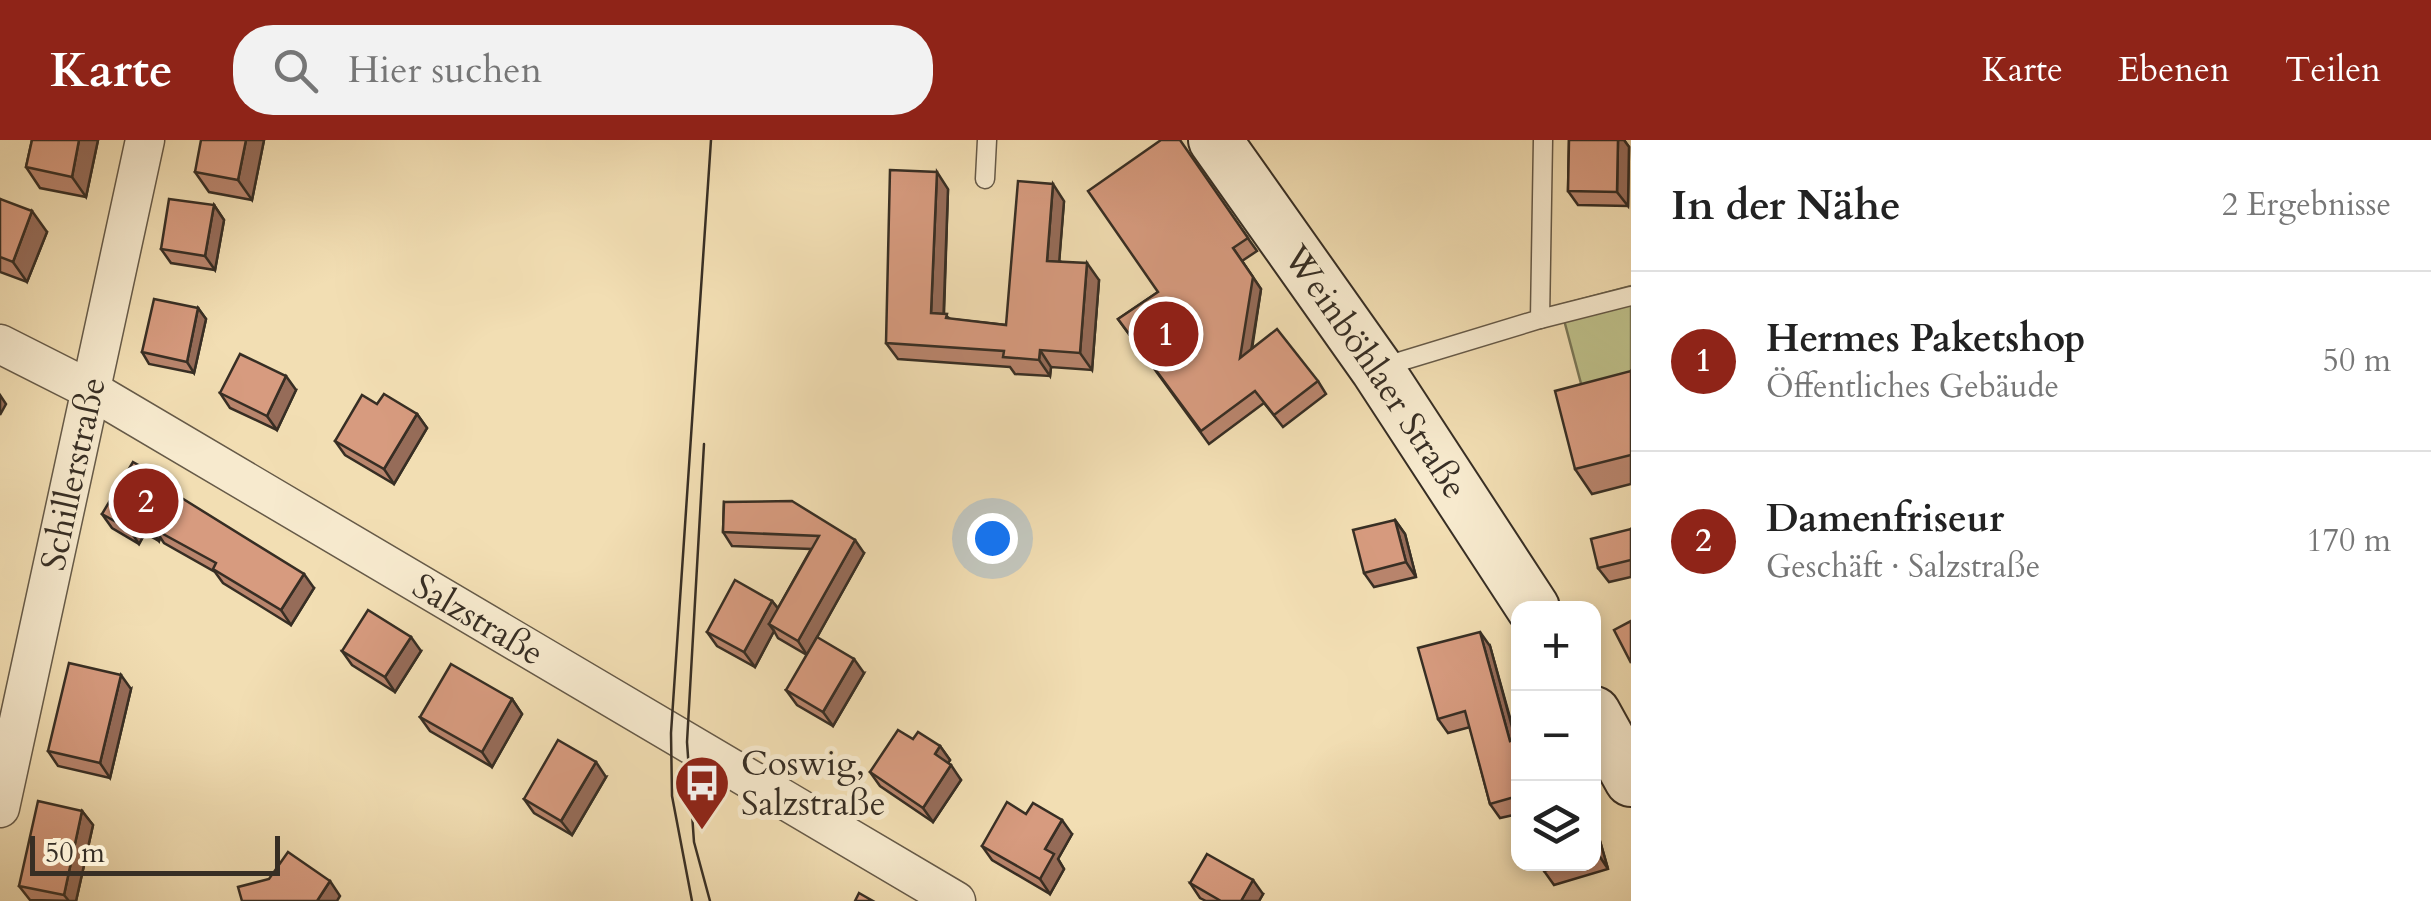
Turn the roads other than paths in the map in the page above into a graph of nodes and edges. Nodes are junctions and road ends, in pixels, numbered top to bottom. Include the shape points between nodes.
1 (145, 140) edge
2 (987, 140) edge
3 (1214, 140) edge
4 (1543, 140) edge
5 (985, 179) dead end
6 (1631, 296) edge
7 (1540, 318) junction
8 (0, 344) edge
9 (1376, 369) junction
10 (89, 388) junction
11 (1527, 601) edge
12 (1601, 726) edge
13 (1631, 780) edge
14 (0, 808) edge
15 (956, 901) edge

1 - 10 street, Schillerstraße
2 - 5 lane
3 - 9 main road, Weinböhlaer Straße
4 - 7 lane
6 - 7 lane
7 - 9 lane
8 - 10 street, Salzstraße
9 - 11 main road, Weinböhlaer Straße
10 - 14 street, Schillerstraße
10 - 15 street, Salzstraße
12 - 13 main road

